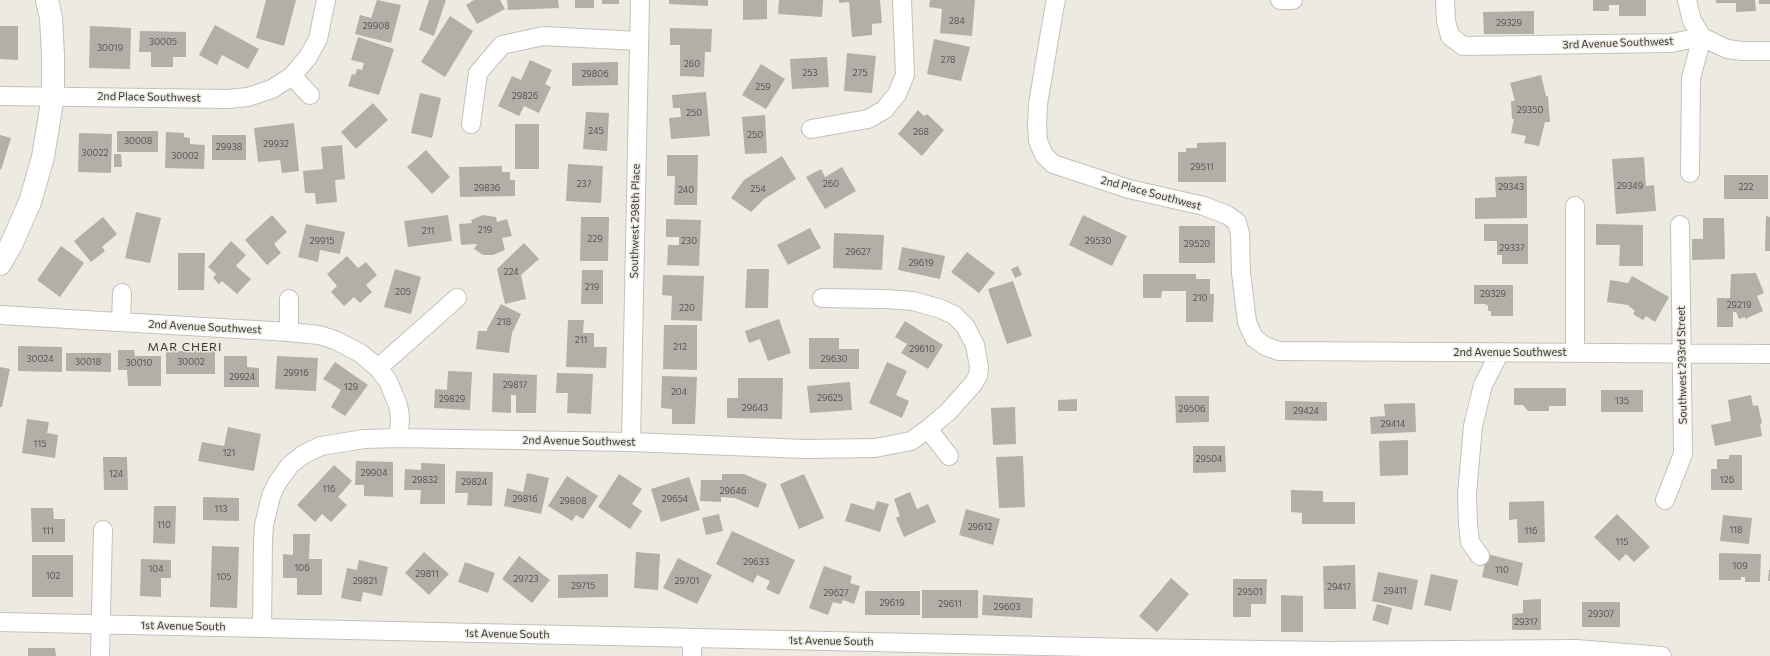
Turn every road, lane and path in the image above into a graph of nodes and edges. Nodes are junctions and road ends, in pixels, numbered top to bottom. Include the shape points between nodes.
1 (47, 0) edge
2 (326, 0) edge
3 (640, 0) edge
4 (902, 0) edge
5 (1056, 0) edge
6 (1280, 0) edge
7 (1293, 0) edge
8 (1445, 0) edge
9 (1687, 0) edge
10 (1702, 37) junction
11 (638, 41) junction
12 (1770, 51) edge
13 (292, 76) junction
14 (310, 95) dead end
15 (0, 96) edge
16 (53, 96) junction
17 (470, 124) dead end
18 (811, 129) dead end
19 (1690, 173) dead end
20 (1575, 206) dead end
21 (1680, 225) dead end
22 (0, 264) edge
23 (122, 293) dead end
24 (458, 298) dead end
25 (822, 298) dead end
26 (289, 299) dead end
27 (0, 315) edge
28 (121, 322) junction
29 (289, 332) junction
30 (1254, 338) joint
31 (1500, 352) junction
32 (1575, 352) junction
33 (1682, 353) junction
34 (1770, 354) edge
35 (378, 368) junction
36 (928, 429) junction
37 (399, 438) junction
38 (631, 442) junction
39 (949, 456) dead end
40 (1664, 500) dead end
41 (103, 530) dead end
42 (1480, 556) dead end
43 (0, 622) edge
44 (100, 624) junction
45 (262, 628) junction
46 (692, 638) junction
47 (950, 650) edge
48 (1132, 652) edge
49 (1576, 652) edge
50 (1329, 654) edge
51 (100, 656) edge
52 (692, 656) edge
53 (1662, 656) edge

1 - 16 main road via 51,18
2 - 13 street, 2nd Place Southwest via 318,39 308,57
3 - 11 street, Southwest 298th Place
4 - 18 street via 905,75 897,94 884,110 868,119
5 - 30 street, 2nd Place Southwest via 1036,126 1044,155 1053,164 1129,189 1204,206 1237,222 1244,302 1247,322
6 - 7 street
8 - 10 street, 3rd Avenue Southwest via 1450,36 1463,46 1671,43
9 - 10 street via 1692,21
10 - 12 street via 1727,49
10 - 19 street via 1691,78
11 - 17 street via 543,36 502,45 478,73
11 - 38 street, Southwest 298th Place
13 - 14 street
13 - 16 street, 2nd Place Southwest via 272,89 248,97 228,99
15 - 16 street, 2nd Place Southwest
16 - 22 main road via 43,158 30,202
20 - 32 street
21 - 33 street, Southwest 293rd Street
23 - 28 street
24 - 35 street
25 - 36 street, 2nd Avenue Southwest via 913,301 954,315 966,326 975,345 978,376 968,390
26 - 29 street
27 - 28 street, 2nd Avenue Southwest
28 - 29 street, 2nd Avenue Southwest
29 - 35 street, 2nd Avenue Southwest via 319,335 348,345
30 - 31 street, 2nd Avenue Southwest via 1265,346 1279,351
31 - 32 street, 2nd Avenue Southwest
31 - 42 street via 1482,385 1473,426 1467,494 1468,523 1470,542
32 - 33 street, 2nd Avenue Southwest
33 - 34 street, 2nd Avenue Southwest
33 - 40 street, Southwest 293rd Street via 1683,454
35 - 37 street, 2nd Avenue Southwest via 388,381 398,405
36 - 38 street, 2nd Avenue Southwest via 911,441 875,448 805,449
36 - 39 street
37 - 38 street, 2nd Avenue Southwest
37 - 45 street via 328,443 304,454 285,471 271,496 264,525
41 - 44 street
43 - 44 street, 1st Avenue South
44 - 45 street, 1st Avenue South
44 - 51 street
45 - 46 street, 1st Avenue South
46 - 47 street, 1st Avenue South
46 - 52 street
47 - 48 street, 1st Avenue South
48 - 50 street, 1st Avenue South
49 - 50 street, 1st Avenue South
49 - 53 street, 1st Avenue South

